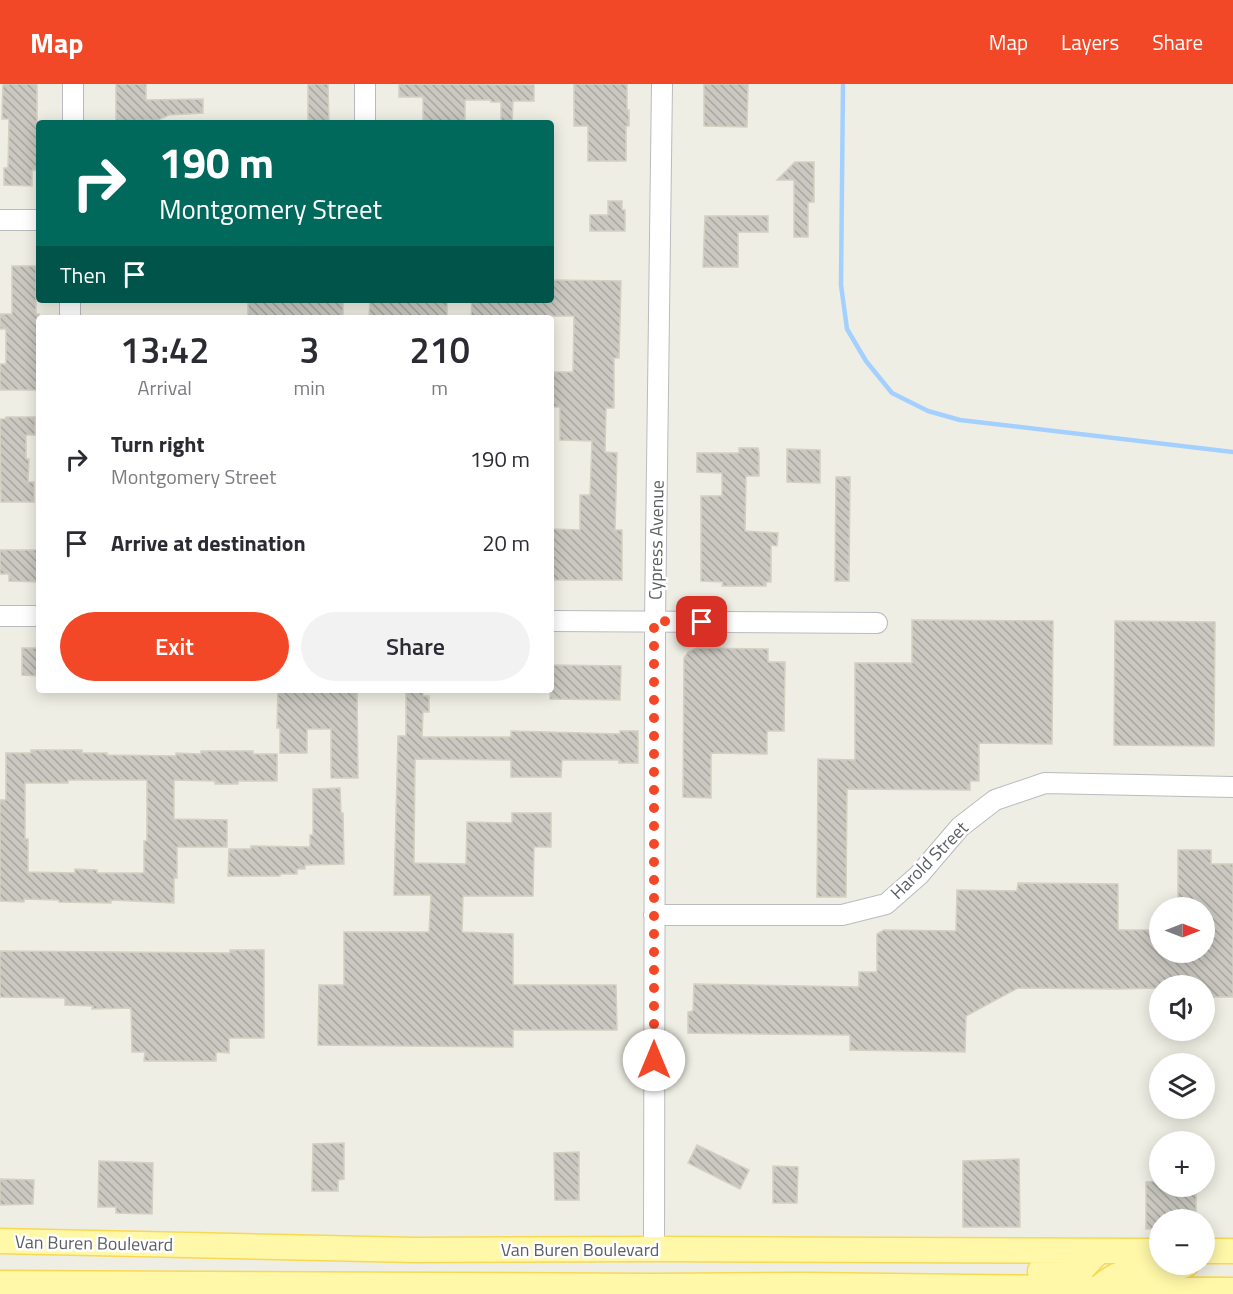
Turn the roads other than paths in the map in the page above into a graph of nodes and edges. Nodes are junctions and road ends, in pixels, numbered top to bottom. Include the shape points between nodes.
1 (73, 84) edge
2 (365, 84) edge
3 (662, 84) edge
4 (73, 120) edge
5 (365, 120) edge
6 (0, 220) edge
7 (36, 220) edge
8 (0, 616) edge
9 (36, 616) edge
10 (554, 621) edge
11 (654, 621) junction
12 (876, 623) dead end
13 (1233, 787) edge
14 (654, 915) junction
15 (0, 1241) edge
16 (179, 1245) junction
17 (654, 1249) junction
18 (1098, 1251) junction
19 (1149, 1251) edge
20 (1149, 1270) edge
21 (0, 1283) edge
22 (177, 1283) junction
23 (951, 1287) junction
24 (1099, 1287) junction
25 (653, 1290) edge
26 (1233, 1290) edge

1 - 4 street
2 - 5 street
3 - 11 street, Cypress Avenue
6 - 7 street
8 - 9 street
10 - 11 street
11 - 12 street
11 - 14 street, Cypress Avenue
13 - 14 street, Harold Street via 1045,783 995,800 960,827 919,875 886,903 842,915
14 - 17 street, Cypress Avenue
15 - 16 main road, Van Buren Boulevard
16 - 17 main road, Van Buren Boulevard via 414,1250
16 - 22 main road
17 - 18 main road, Van Buren Boulevard
17 - 25 main road
18 - 19 main road, Van Buren Boulevard
18 - 23 main road via 1077,1270 994,1271
20 - 24 main road via 1128,1270
21 - 22 main road, Van Buren Boulevard
22 - 25 main road, Van Buren Boulevard
23 - 24 main road, Van Buren Boulevard
23 - 25 main road, Van Buren Boulevard via 804,1285
24 - 26 main road, Van Buren Boulevard

